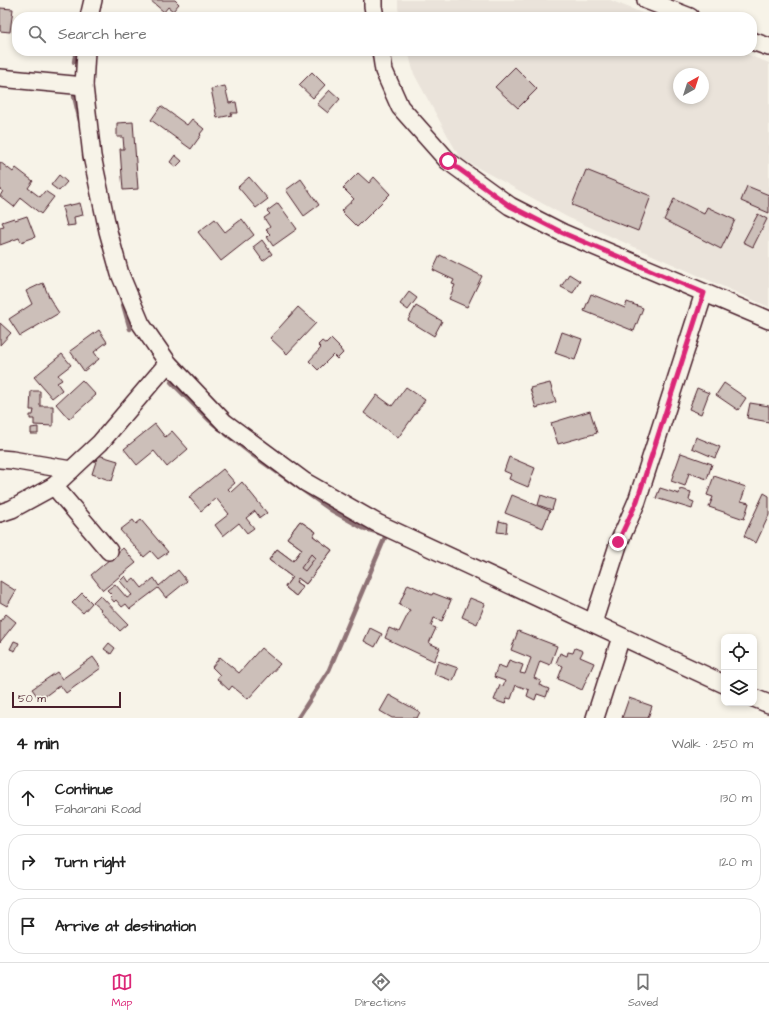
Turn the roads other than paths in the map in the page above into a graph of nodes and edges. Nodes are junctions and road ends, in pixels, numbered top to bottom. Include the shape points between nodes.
1 (93, 0) edge
2 (373, 0) edge
3 (646, 0) edge
4 (90, 12) edge
5 (374, 12) edge
6 (677, 12) edge
7 (757, 43) edge
8 (769, 47) edge
9 (86, 56) edge
10 (382, 56) edge
11 (0, 78) edge
12 (84, 86) junction
13 (704, 293) junction
14 (769, 320) edge
15 (168, 363) junction
16 (0, 460) edge
17 (71, 470) junction
18 (54, 486) junction
19 (0, 513) edge
20 (109, 551) dead end
21 (593, 623) junction
22 (621, 637) junction
23 (721, 683) edge
24 (757, 699) edge
25 (769, 704) edge
26 (595, 718) edge

1 - 4 street
2 - 5 street
3 - 6 street
7 - 8 street
9 - 12 street
10 - 13 street via 384,71 400,107 448,161 510,206 563,233
11 - 12 street
12 - 15 street via 92,156 120,274 141,324
13 - 14 street
13 - 21 street via 637,501 618,542
15 - 17 street via 100,443
15 - 21 street via 224,422 305,482 377,523
16 - 17 street
17 - 18 street
18 - 19 street
18 - 20 street
21 - 22 street
22 - 23 street
22 - 26 street
24 - 25 street

